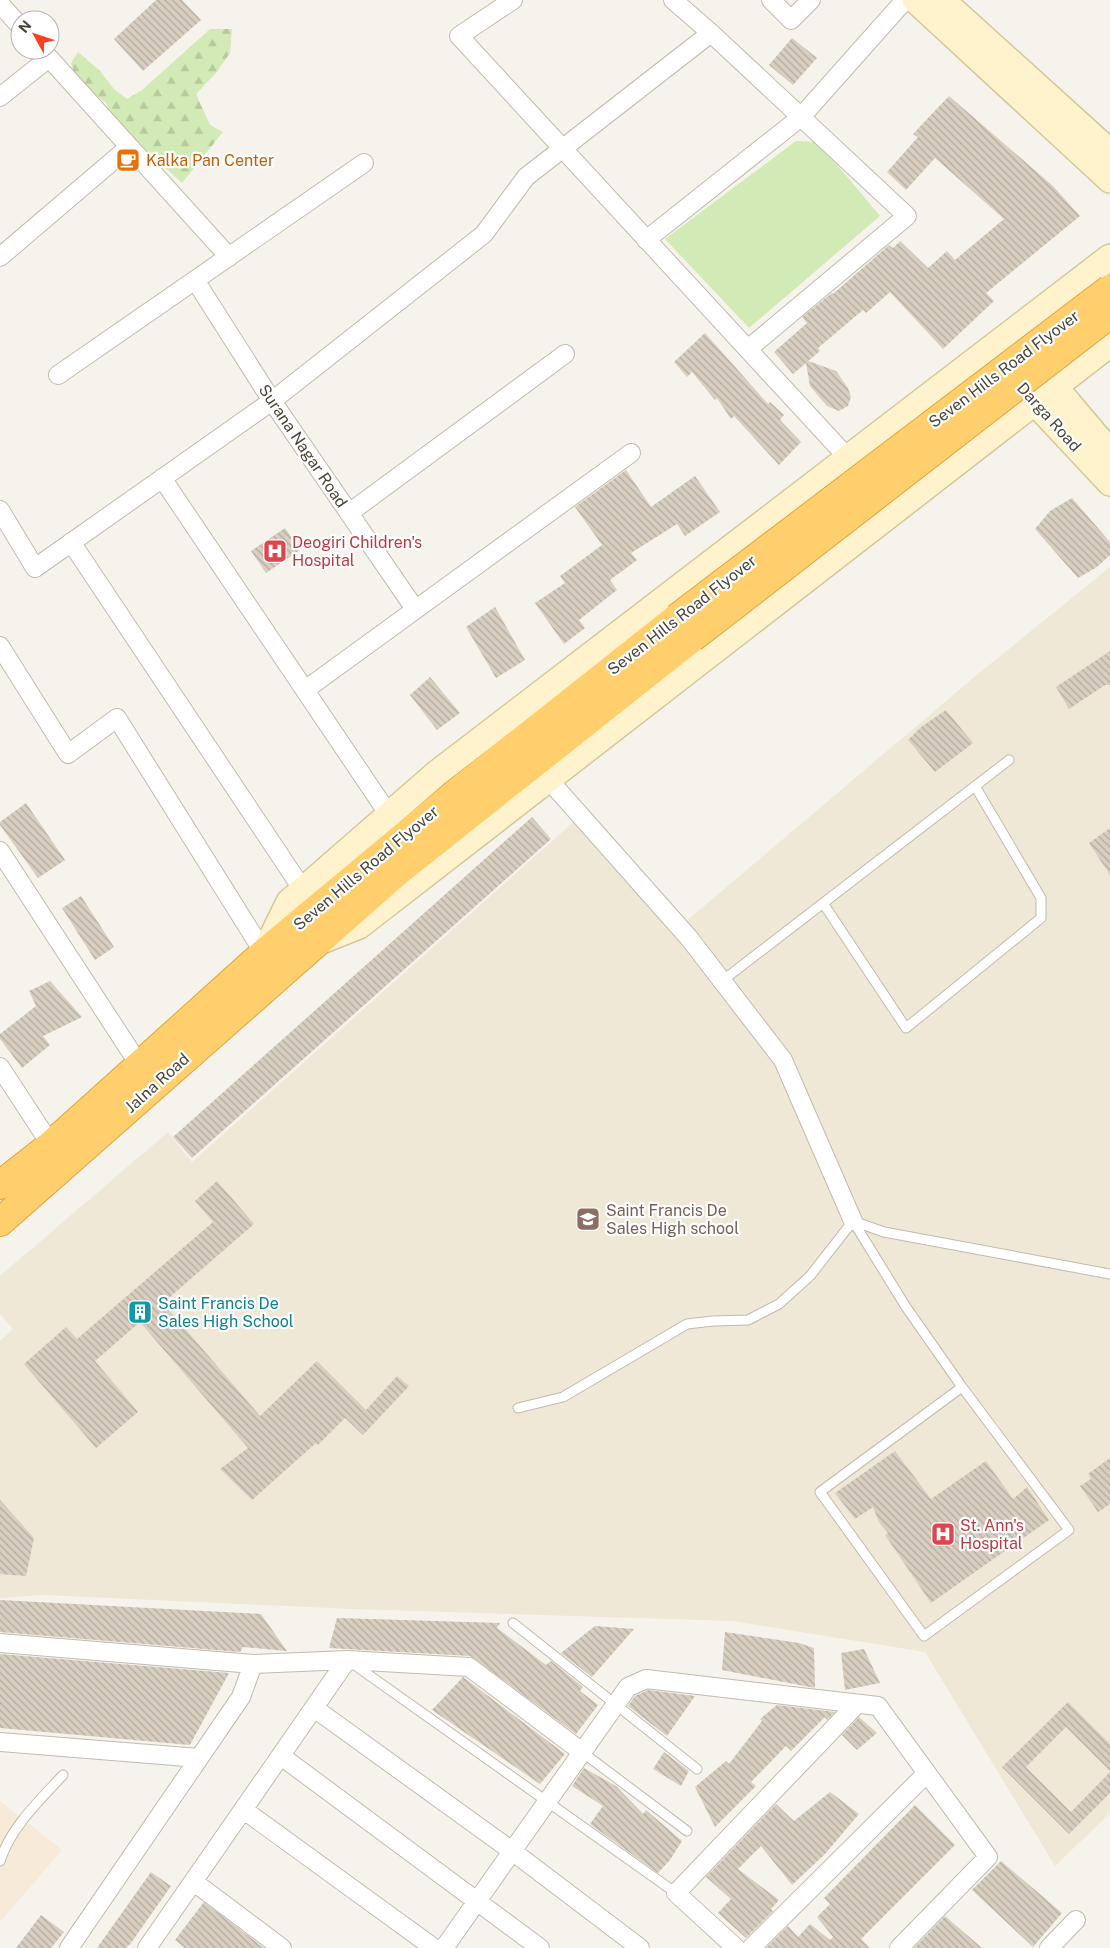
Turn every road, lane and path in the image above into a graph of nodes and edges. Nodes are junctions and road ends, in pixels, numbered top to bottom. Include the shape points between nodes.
1 (513, 0) edge
2 (673, 0) edge
3 (771, 0) edge
4 (811, 0) edge
5 (905, 0) edge
6 (915, 0) edge
7 (942, 0) edge
8 (0, 4) edge
9 (10, 15) edge
10 (711, 33) junction
11 (40, 60) edge
12 (51, 60) edge
13 (0, 97) edge
14 (800, 116) junction
15 (129, 147) junction
16 (562, 149) junction
17 (1110, 152) edge
18 (364, 163) dead end
19 (1110, 180) edge
20 (646, 240) junction
21 (0, 257) edge
22 (229, 257) junction
23 (1110, 257) edge
24 (195, 280) junction
25 (1110, 289) edge
26 (1110, 314) edge
27 (1010, 334) junction
28 (1110, 344) edge
29 (748, 349) junction
30 (989, 350) junction
31 (565, 354) dead end
32 (58, 375) dead end
33 (1055, 387) junction
34 (272, 401) junction
35 (1034, 403) junction
36 (1110, 452) edge
37 (631, 453) dead end
38 (848, 458) junction
39 (162, 478) junction
40 (1110, 483) edge
41 (349, 514) junction
42 (3, 522) edge
43 (71, 542) junction
44 (416, 609) junction
45 (0, 646) edge
46 (305, 690) junction
47 (1009, 760) dead end
48 (548, 780) junction
49 (975, 786) junction
50 (389, 815) junction
51 (0, 851) edge
52 (302, 890) junction
53 (823, 903) junction
54 (314, 944) junction
55 (264, 953) junction
56 (722, 981) junction
57 (140, 1066) junction
58 (0, 1067) edge
59 (51, 1145) junction
60 (0, 1185) edge
61 (853, 1221) junction
62 (0, 1222) edge
63 (1110, 1274) edge
64 (962, 1387) junction
65 (518, 1408) dead end
66 (513, 1623) dead end
67 (0, 1643) edge
68 (347, 1660) junction
69 (252, 1664) junction
70 (616, 1704) junction
71 (857, 1704) junction
72 (314, 1708) junction
73 (0, 1742) edge
74 (582, 1752) junction
75 (281, 1756) junction
76 (199, 1758) junction
77 (697, 1769) dead end
78 (927, 1773) junction
79 (63, 1775) dead end
80 (548, 1801) junction
81 (244, 1810) junction
82 (687, 1831) dead end
83 (512, 1851) junction
84 (0, 1861) edge
85 (194, 1882) junction
86 (676, 1893) junction
87 (476, 1902) junction
88 (1076, 1920) dead end
89 (68, 1948) edge
90 (147, 1948) edge
91 (282, 1948) edge
92 (434, 1948) edge
93 (444, 1948) edge
94 (540, 1948) edge
95 (640, 1948) edge
96 (736, 1948) edge
97 (751, 1948) edge
98 (899, 1948) edge
99 (1049, 1948) edge

1 - 16 street via 458,36
2 - 10 street
3 - 4 street via 791,20
5 - 14 street
6 - 19 street
7 - 17 street
8 - 9 street
10 - 14 street
10 - 16 street
11 - 13 street
12 - 15 street
14 - 20 street
14 - 29 street via 907,216
15 - 21 street
15 - 22 street
16 - 20 street
16 - 34 street via 526,177 484,234
18 - 22 street
20 - 29 street
22 - 24 street
23 - 27 street
24 - 32 street
24 - 34 street, Surana Nagar Road
25 - 55 highway, Seven Hills Road Flyover, bridge via 677,618 460,789
26 - 54 highway, Seven Hills Road Flyover, bridge via 684,644 427,848
27 - 30 street
27 - 33 street, Darga Road
28 - 33 street
29 - 38 street
30 - 35 street, Darga Road
30 - 38 street
31 - 41 street
33 - 35 street
33 - 36 street, Darga Road
34 - 39 street
34 - 41 street, Surana Nagar Road
35 - 40 street, Darga Road
35 - 48 street
37 - 44 street
38 - 50 street via 445,767
39 - 43 street
39 - 46 street
41 - 44 street, Surana Nagar Road
42 - 43 street via 35,568
43 - 52 street
44 - 46 street
45 - 55 street via 68,754 117,718
46 - 50 street
47 - 49 lane
48 - 54 street via 359,926
48 - 56 street via 689,938
49 - 53 lane
49 - 53 lane via 1041,898 1041,918 906,1028
50 - 52 street
51 - 57 street
52 - 55 street via 289,902
53 - 56 lane
54 - 62 highway, Jalna Road
55 - 57 highway, Jalna Road
56 - 61 street via 783,1060
57 - 59 highway, Jalna Road
58 - 59 street
59 - 60 highway, Jalna Road
61 - 63 lane via 884,1232
61 - 64 lane via 906,1307
61 - 65 lane via 810,1276 779,1304 748,1320 687,1324 563,1397
64 - 64 lane via 820,1492 924,1636 1069,1530
66 - 70 lane
67 - 69 street
68 - 69 street
68 - 72 street
68 - 74 street via 469,1667
68 - 80 lane
69 - 76 street via 241,1697
70 - 71 street via 628,1687 646,1679
70 - 74 street
70 - 77 lane
71 - 78 street via 878,1706
71 - 86 street
72 - 75 street
72 - 83 street
73 - 76 street
74 - 80 street
74 - 82 lane
75 - 81 street
75 - 87 street
76 - 89 street
78 - 97 street
78 - 98 street via 988,1857
79 - 84 lane via 14,1831
80 - 83 street
80 - 86 lane
81 - 85 street
81 - 92 street
83 - 87 street
83 - 95 street
85 - 90 street
85 - 91 street
86 - 96 street
87 - 93 street
87 - 94 street
88 - 99 street

